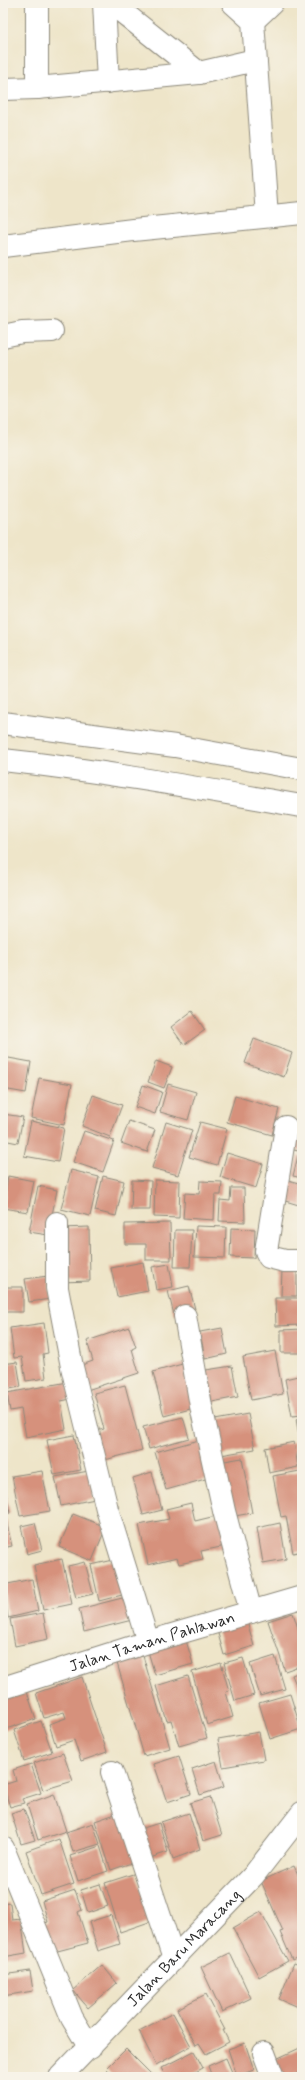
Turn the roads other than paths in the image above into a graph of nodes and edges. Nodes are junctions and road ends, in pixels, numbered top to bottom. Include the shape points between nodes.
1 (37, 3) edge
2 (104, 3) edge
3 (111, 3) edge
4 (233, 3) edge
5 (272, 3) edge
6 (253, 21) junction
7 (255, 60) junction
8 (198, 73) junction
9 (108, 82) junction
10 (37, 88) junction
11 (3, 89) edge
12 (302, 213) edge
13 (267, 216) junction
14 (3, 246) edge
15 (52, 331) dead end
16 (3, 336) edge
17 (3, 724) edge
18 (3, 760) edge
19 (302, 769) edge
20 (302, 806) edge
21 (286, 1127) dead end
22 (57, 1223) dead end
23 (302, 1261) edge
24 (186, 1316) dead end
25 (302, 1597) edge
26 (252, 1612) junction
27 (148, 1642) junction
28 (3, 1688) edge
29 (112, 1772) dead end
30 (301, 1816) edge
31 (3, 1848) edge
32 (174, 1959) junction
33 (90, 2048) junction
34 (264, 2053) dead end
35 (60, 2077) edge
36 (273, 2077) edge

1 - 10 main road
2 - 9 main road
3 - 8 main road
4 - 6 main road
5 - 6 main road
6 - 7 main road
7 - 8 main road
7 - 13 main road
8 - 9 main road
9 - 10 main road
10 - 11 main road
12 - 13 main road
13 - 14 main road
15 - 16 main road via 22,332
17 - 19 main road via 175,746
18 - 20 main road via 170,783
21 - 23 main road via 266,1251 269,1257 275,1259
22 - 27 main road via 57,1288 72,1368 107,1509
24 - 26 main road via 201,1406 222,1503
25 - 26 main road, Jalan Taman Pahlawan
26 - 27 main road, Jalan Taman Pahlawan
27 - 28 main road, Jalan Taman Pahlawan
29 - 32 main road
30 - 32 main road, Jalan Baru Maracang via 253,1876
31 - 33 main road via 72,2018
32 - 33 main road, Jalan Baru Maracang
33 - 35 main road, Jalan Baru Maracang
34 - 36 main road

